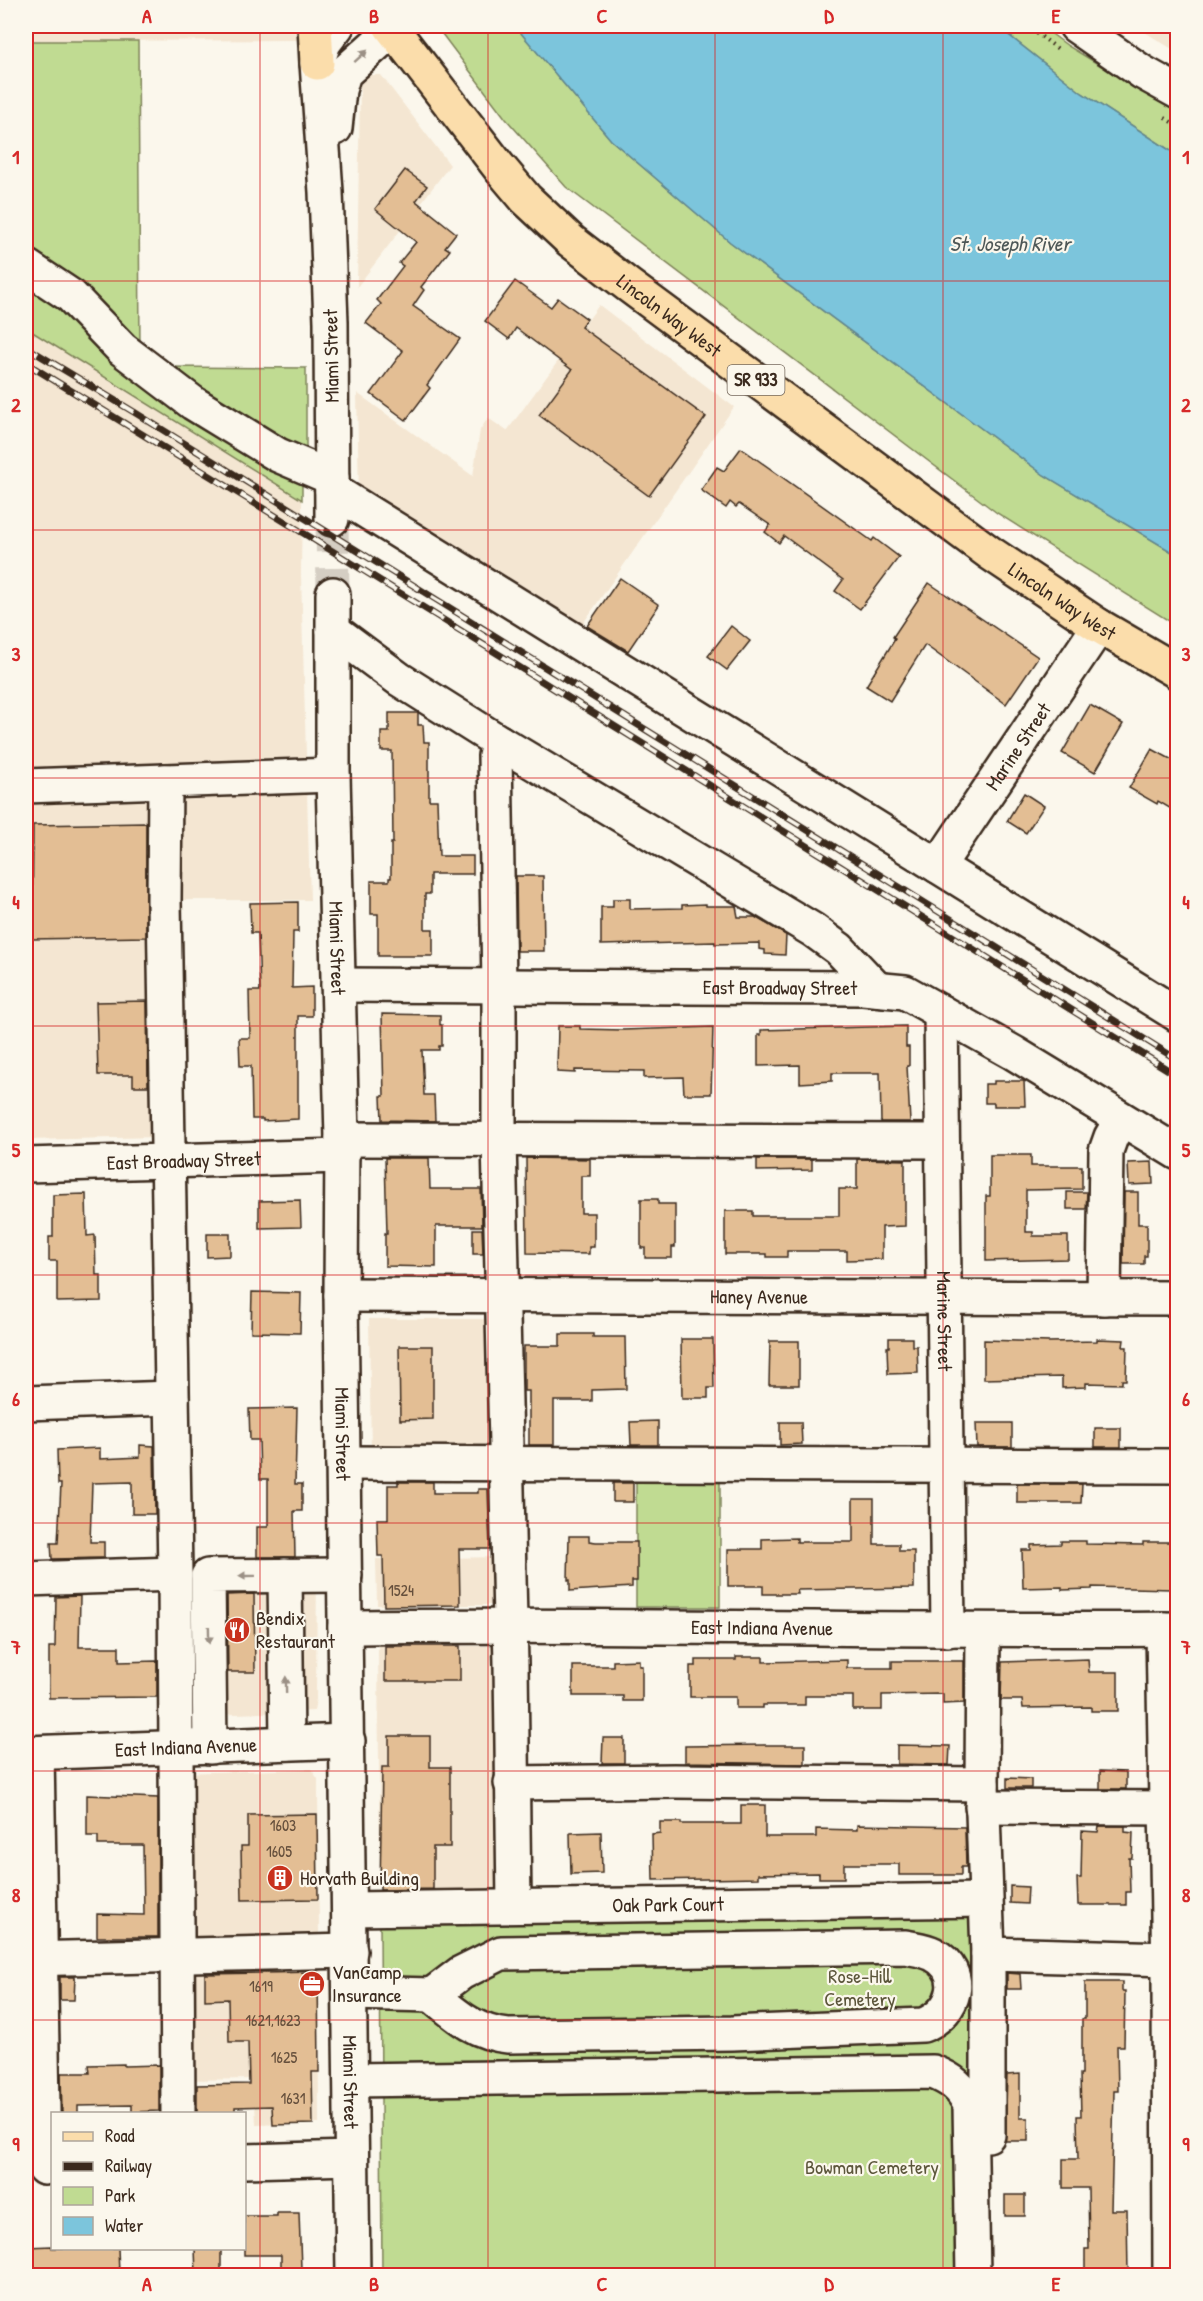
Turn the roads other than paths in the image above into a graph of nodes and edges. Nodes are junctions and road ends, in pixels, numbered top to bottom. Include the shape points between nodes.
1 (315, 26) edge
2 (337, 26) edge
3 (1076, 26) edge
4 (391, 27) edge
5 (317, 63) junction
6 (1178, 92) edge
7 (326, 192) junction
8 (26, 266) edge
9 (332, 496) junction
10 (333, 594) tunnel mouth
11 (1099, 626) junction
12 (333, 630) junction
13 (1178, 672) edge
14 (499, 742) junction
15 (333, 775) junction
16 (165, 781) junction
17 (26, 786) edge
18 (938, 866) junction
19 (338, 985) junction
20 (499, 985) junction
21 (877, 989) junction
22 (941, 1012) junction
23 (1178, 1015) edge
24 (1121, 1120) junction
25 (499, 1140) junction
26 (942, 1141) junction
27 (342, 1147) junction
28 (1178, 1153) edge
29 (167, 1160) junction
30 (26, 1165) edge
31 (341, 1294) junction
32 (502, 1295) junction
33 (943, 1297) junction
34 (1104, 1298) junction
35 (1178, 1298) edge
36 (172, 1398) junction
37 (26, 1403) edge
38 (343, 1462) junction
39 (505, 1463) junction
40 (946, 1464) junction
41 (1178, 1466) edge
42 (175, 1574) junction
43 (285, 1575) junction
44 (345, 1575) junction
45 (26, 1579) edge
46 (510, 1625) junction
47 (345, 1627) junction
48 (948, 1629) junction
49 (983, 1629) junction
50 (1170, 1629) edge
51 (348, 1741) junction
52 (287, 1743) junction
53 (210, 1747) junction
54 (176, 1748) junction
55 (32, 1753) edge
56 (511, 1783) junction
57 (982, 1796) junction
58 (1172, 1808) edge
59 (985, 1900) junction
60 (514, 1906) junction
61 (350, 1909) junction
62 (350, 1951) junction
63 (988, 1954) junction
64 (177, 1957) junction
65 (33, 1959) edge
66 (1172, 1970) edge
67 (350, 1993) junction
68 (432, 1995) junction
69 (351, 2080) junction
70 (178, 2112) edge
71 (1173, 2144) edge
72 (351, 2158) junction
73 (246, 2161) edge
74 (41, 2168) edge
75 (353, 2276) edge
76 (973, 2276) edge
77 (988, 2276) edge
78 (1170, 2276) edge

1 - 5 main road
2 - 5 street, Miami Street via 324,43
3 - 6 street
7 -> 4 street, Miami Street via 344,73
4 - 11 main road, Lincoln Way West / SR 933 via 499,167 571,241 990,553
5 - 7 street, Miami Street
7 - 9 street, Miami Street via 332,322
8 - 9 street via 71,296 122,349 193,403 278,455
9 - 18 street
10 - 12 street, Miami Street
11 - 13 main road, Lincoln Way West / SR 933
11 - 18 street, Marine Street
12 - 14 street via 399,679
12 - 15 street, Miami Street
14 - 20 street via 495,756
14 - 21 street via 813,930
15 - 16 street
15 - 19 street, Miami Street
16 - 17 street
16 - 29 street
18 - 23 street
19 - 20 street, East Broadway Street
19 - 27 street, Miami Street
20 - 21 street, East Broadway Street
20 - 25 street
21 - 22 street, East Broadway Street via 905,992
22 - 24 street, East Broadway Street
22 - 26 street, Marine Street
24 - 28 street, East Broadway Street
24 - 34 street via 1106,1151
25 - 26 street, East Broadway Street
25 - 27 street, East Broadway Street
25 - 32 street
26 - 33 street, Marine Street
27 - 29 street, East Broadway Street
27 - 31 street, Miami Street
29 - 30 street, East Broadway Street
29 - 36 street
31 - 32 street, Haney Avenue
31 - 38 street, Miami Street
32 - 33 street, Haney Avenue
32 - 39 street
33 - 34 street, Haney Avenue
33 - 40 street, Marine Street
34 - 35 street, Haney Avenue
36 - 37 street
36 - 42 street
38 - 39 street
38 - 44 street, Miami Street
39 - 40 street
39 - 46 street
40 - 41 street
40 - 48 street, Marine Street
42 - 45 street
42 - 54 street
43 - 44 street
52 -> 43 street
43 -> 53 street via 208,1576
44 - 47 street, Miami Street
46 - 47 street, East Indiana Avenue
46 - 48 street, East Indiana Avenue
46 - 56 street
47 - 51 street, Miami Street
48 - 49 street, East Indiana Avenue
49 - 50 street, East Indiana Avenue
49 - 57 street
50 - 58 street
51 - 52 street, East Indiana Avenue
51 - 61 street, Miami Street
52 - 53 street, East Indiana Avenue
53 - 54 street, East Indiana Avenue
54 - 55 street, East Indiana Avenue
54 - 64 street
55 - 65 street
56 - 57 street via 674,1781
56 - 60 street
57 - 58 street
57 - 59 street
58 - 66 street
59 - 60 street, Oak Park Court
59 - 63 street
60 - 61 street, Oak Park Court
61 - 62 street, Miami Street
62 - 64 street
62 - 67 street, Miami Street
63 - 66 street
63 - 77 street
64 - 65 street
64 - 70 street
65 - 74 street
66 - 71 street
67 - 68 street
67 - 69 street, Miami Street
68 - 68 street via 470,1967 501,1953 736,1948 912,1948 932,1953 943,1961 952,1975 954,1988 944,2013 923,2025 567,2036 493,2035 460,2019
69 - 72 street, Miami Street
69 - 76 street via 933,2072 951,2080 970,2105
71 - 78 street
72 - 73 street
72 - 75 street, Miami Street

